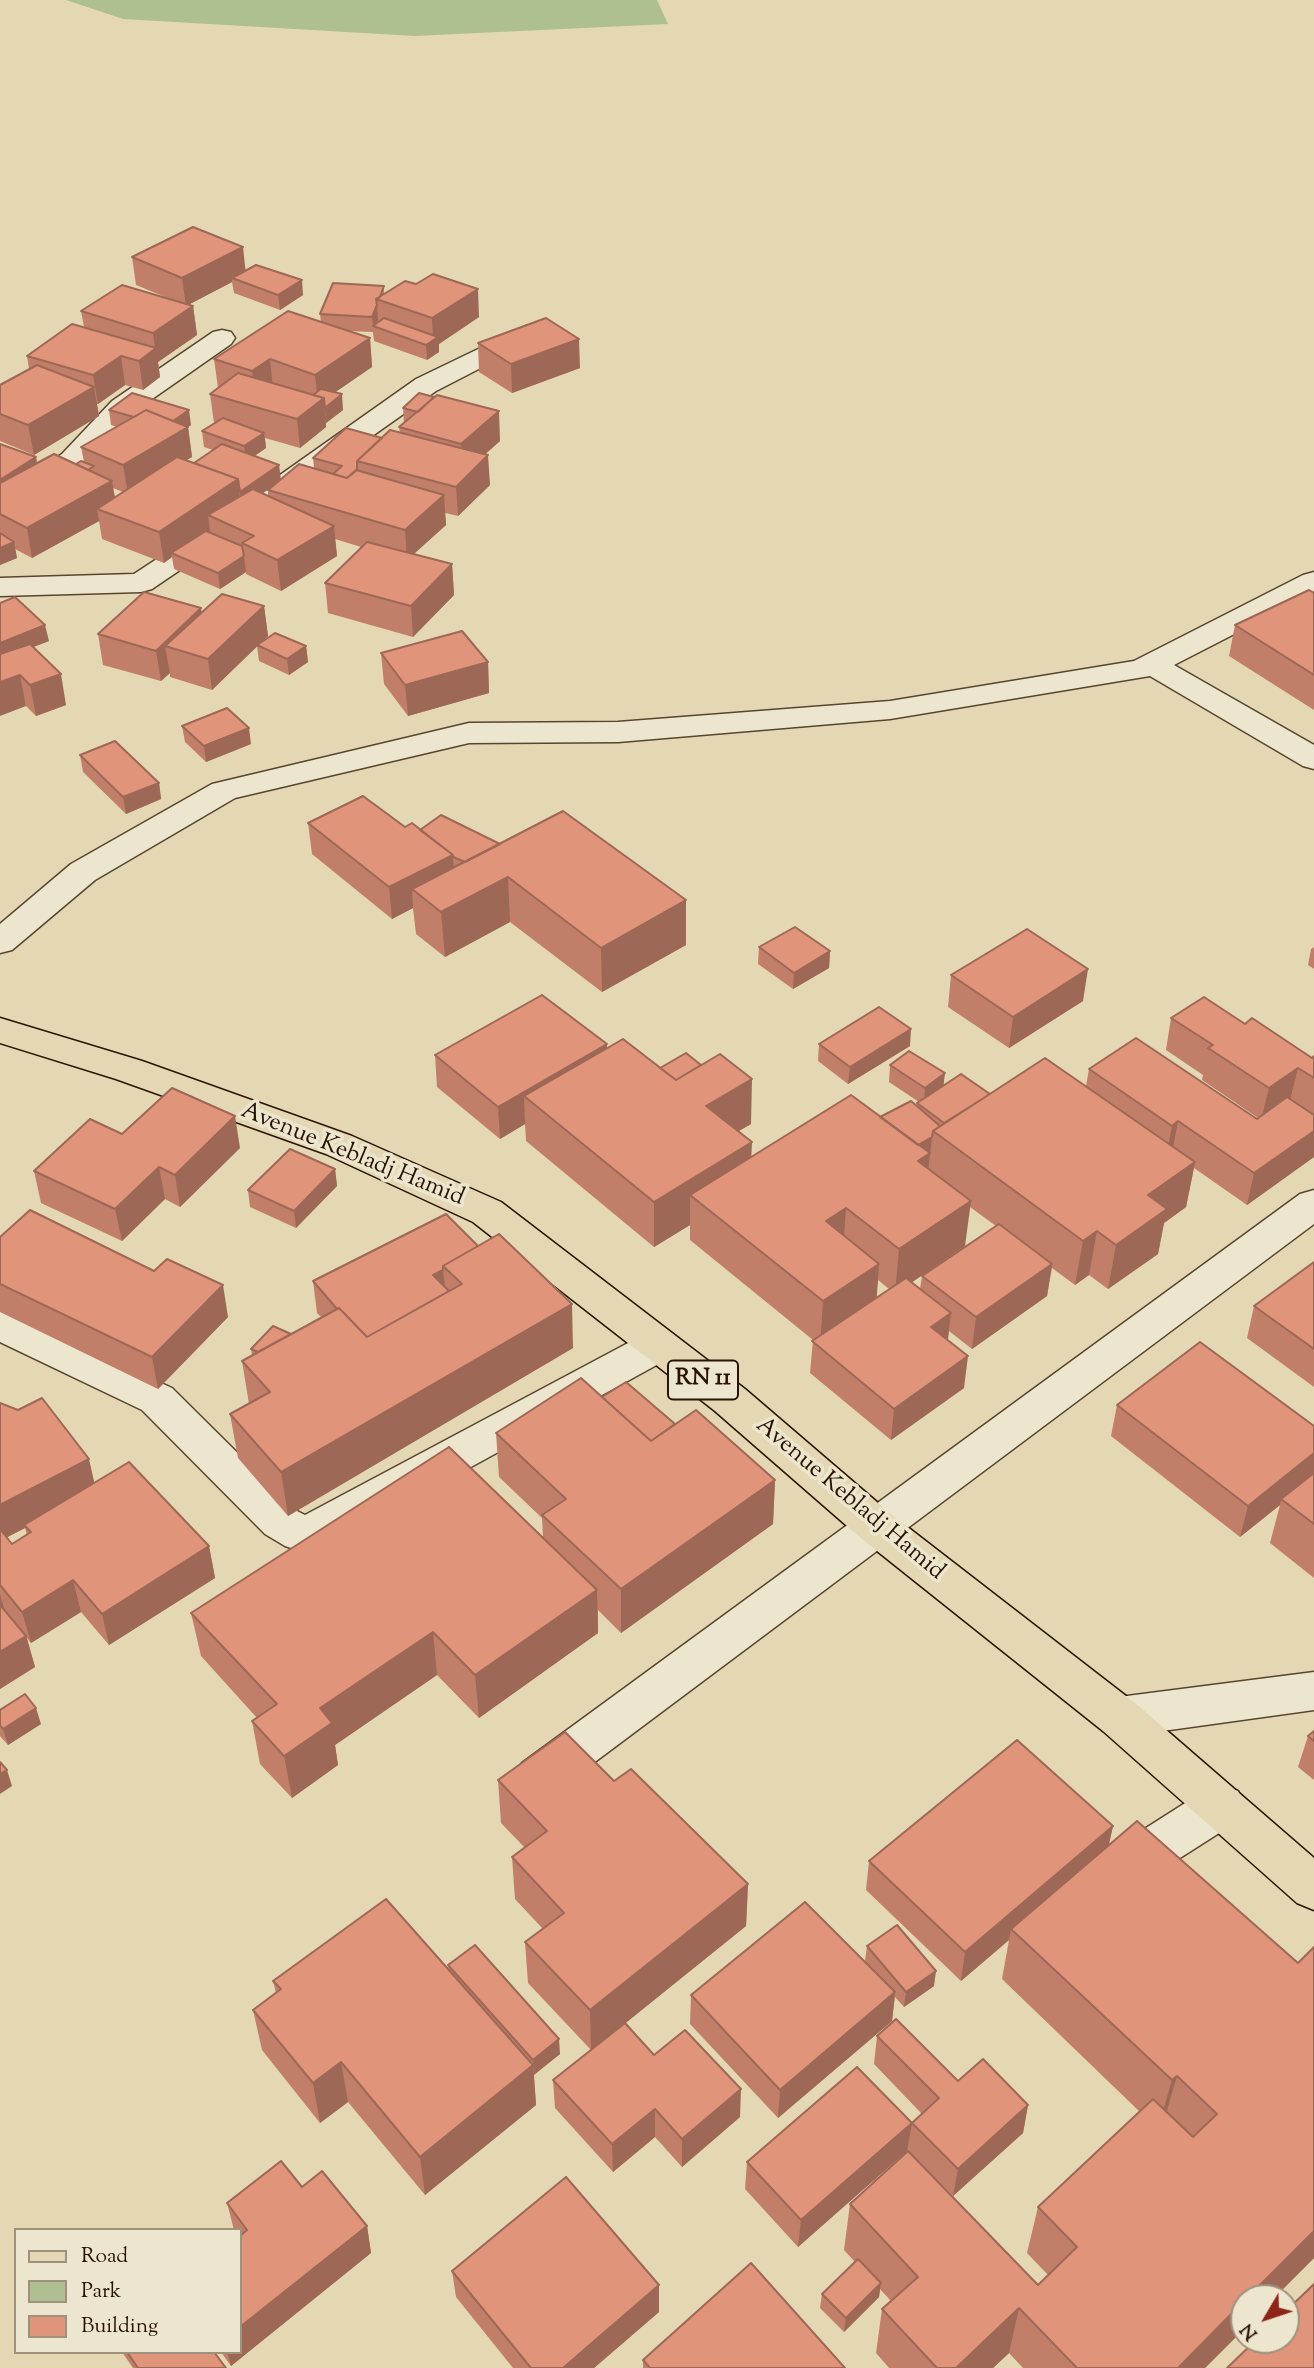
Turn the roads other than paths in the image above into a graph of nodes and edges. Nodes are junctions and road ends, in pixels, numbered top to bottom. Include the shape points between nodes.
1 (539, 328) edge
2 (222, 338) dead end
3 (0, 508) edge
4 (1314, 581) edge
5 (0, 587) edge
6 (1153, 665) junction
7 (1314, 759) edge
8 (0, 942) edge
9 (0, 1030) edge
10 (1314, 1204) edge
11 (0, 1324) edge
12 (659, 1345) junction
13 (877, 1527) junction
14 (1314, 1691) edge
15 (1119, 1717) junction
16 (530, 1784) edge
17 (1221, 1806) junction
18 (1314, 1888) edge
19 (1085, 1893) edge

1 - 5 street via 426,385 141,583
2 - 3 street via 122,407 72,460
4 - 6 street
6 - 7 street
6 - 8 street via 890,710 618,733 469,733 224,791 83,872
9 - 12 main road, Avenue Kebladj Hamid / RN 11 via 339,1145 487,1212
10 - 13 street
11 - 12 street via 157,1399 280,1522 300,1534 323,1528
12 - 13 main road, Avenue Kebladj Hamid / RN 11
13 - 15 main road, Avenue Kebladj Hamid / RN 11
13 - 16 street
14 - 15 street
15 - 17 main road, Avenue Kebladj Hamid / RN 11
17 - 18 main road, Avenue Kebladj Hamid / RN 11
17 - 19 street

